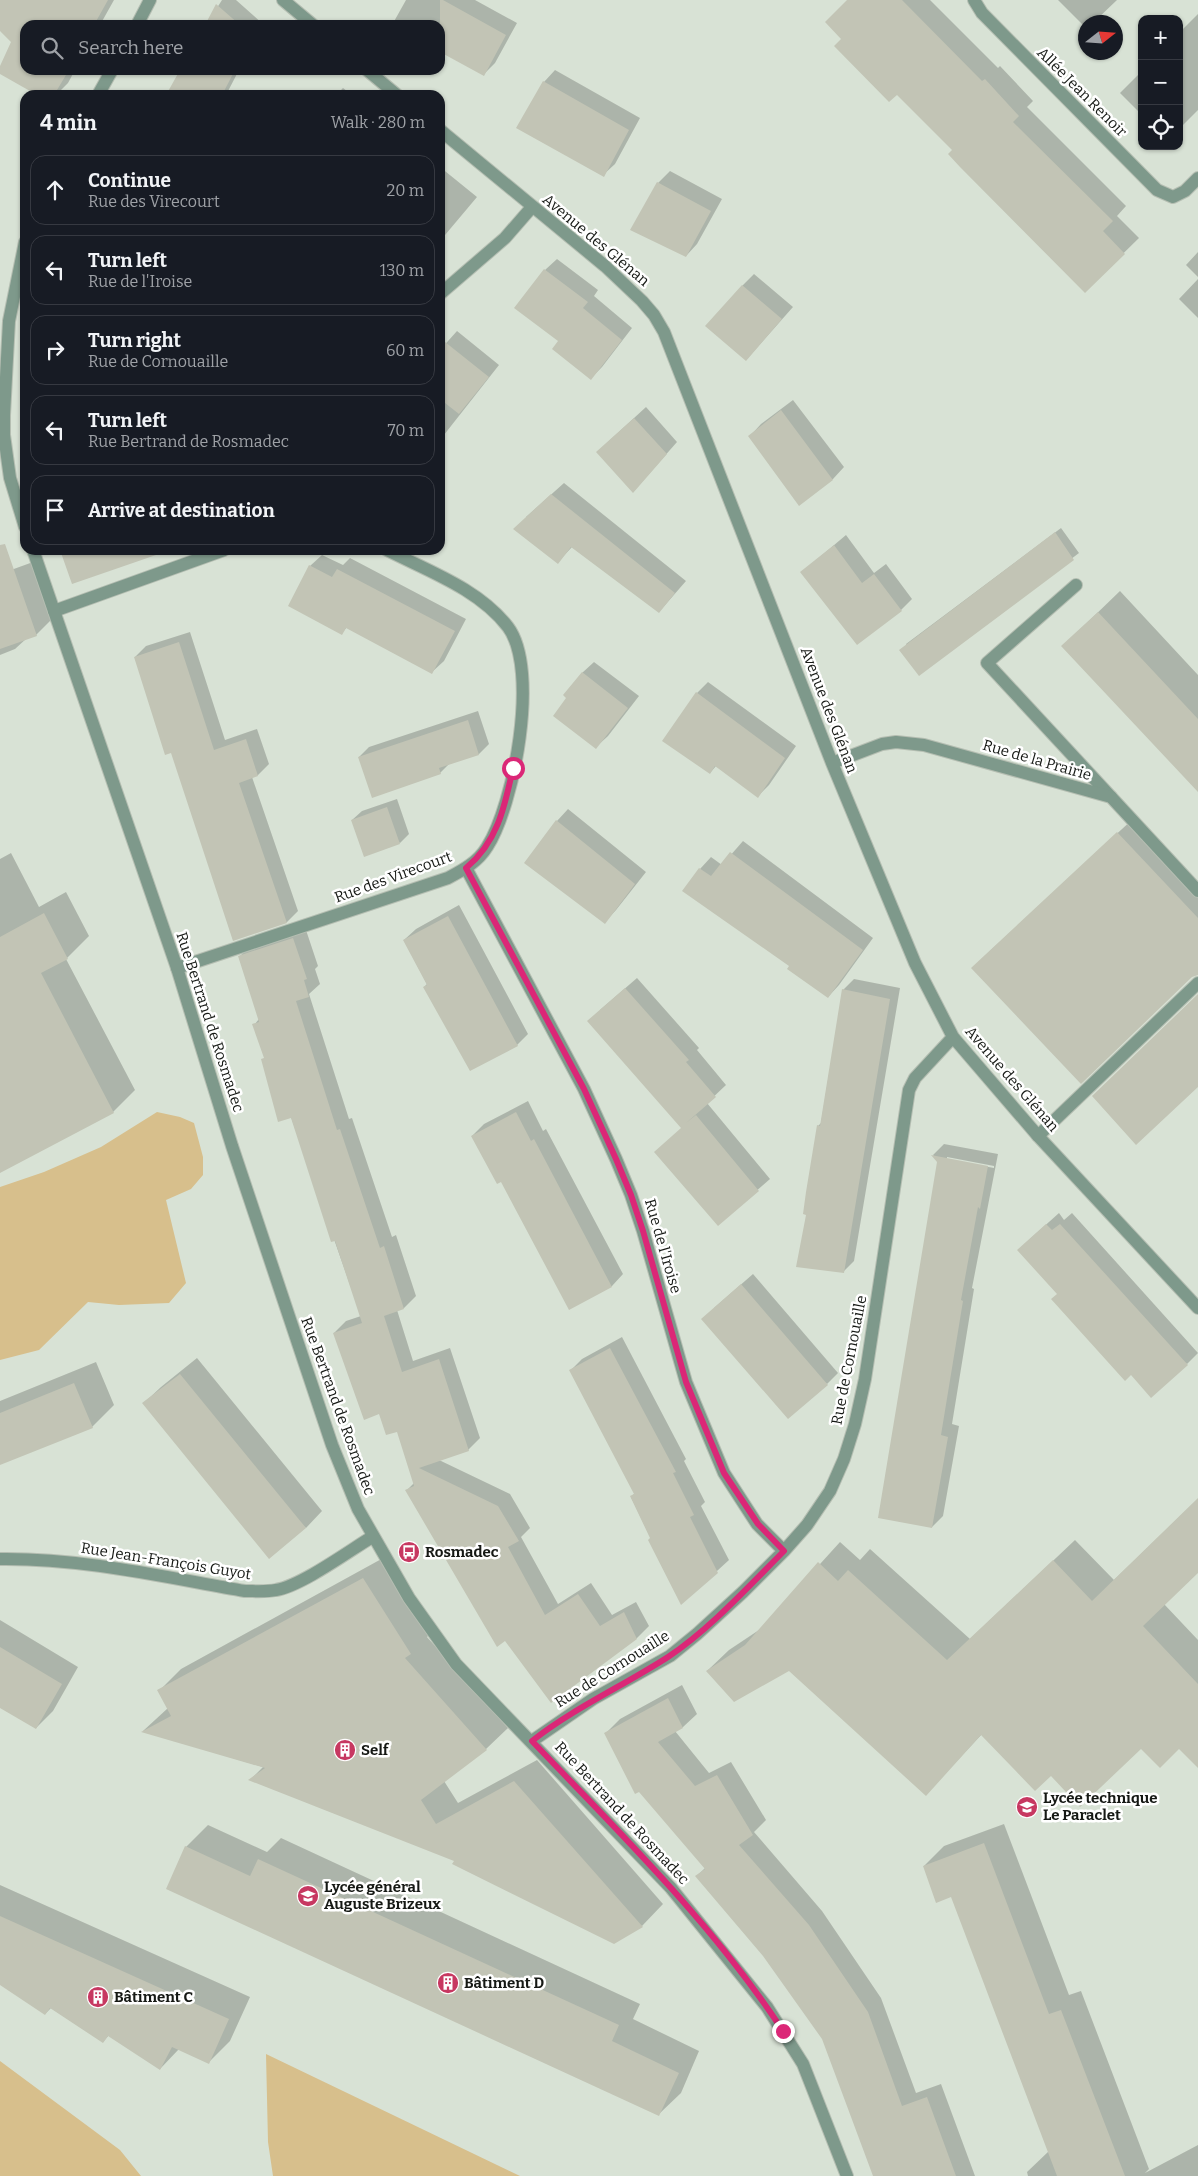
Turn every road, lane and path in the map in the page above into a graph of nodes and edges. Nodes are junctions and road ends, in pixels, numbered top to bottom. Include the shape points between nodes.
1 (150, 0) edge
2 (283, 0) edge
3 (974, 0) edge
4 (140, 20) edge
5 (307, 20) edge
6 (109, 75) edge
7 (373, 75) edge
8 (101, 90) edge
9 (392, 90) edge
10 (445, 134) edge
11 (1198, 178) edge
12 (532, 207) junction
13 (20, 267) edge
14 (445, 290) edge
15 (20, 511) edge
16 (35, 555) edge
17 (210, 555) edge
18 (397, 555) edge
19 (1076, 585) dead end
20 (54, 611) junction
21 (832, 763) junction
22 (1111, 797) junction
23 (466, 868) junction
24 (1198, 891) edge
25 (177, 968) junction
26 (1198, 983) edge
27 (953, 1037) junction
28 (1038, 1136) junction
29 (1198, 1308) edge
30 (372, 1538) junction
31 (784, 1551) junction
32 (0, 1559) edge
33 (532, 1741) junction
34 (847, 2176) edge

1 - 4 street
2 - 5 street
3 - 11 street, Allée Jean Renoir via 982,14 1157,190 1173,197
6 - 8 street
7 - 9 street
10 - 12 street, Avenue des Glénan
12 - 14 street via 505,238
12 - 21 street, Avenue des Glénan via 626,284 654,315 664,332
13 - 15 street via 9,321 4,425 10,478
16 - 20 street, Rue Bertrand de Rosmadec
17 - 20 street
18 - 23 street, Rue des Virecourt via 488,606 510,629 521,662 523,708 506,798 500,820 486,848
19 - 22 street via 987,663
20 - 25 street, Rue Bertrand de Rosmadec
21 - 22 street, Rue de la Prairie via 882,744 924,745
21 - 27 street, Avenue des Glénan via 914,963
22 - 24 street
23 - 25 street, Rue des Virecourt via 434,882
23 - 31 street, Rue de l'Iroise via 584,1089 616,1159 643,1231 686,1382 724,1473 758,1524
25 - 30 street, Rue Bertrand de Rosmadec via 232,1146 332,1445
26 - 28 street
27 - 28 street, Avenue des Glénan
27 - 31 street, Rue de Cornouaille via 915,1078 909,1090 865,1379 844,1459 830,1492
28 - 29 street, Avenue des Glénan
30 - 32 street, Rue Jean-François Guyot via 293,1584 267,1591 245,1592 82,1563 32,1558
30 - 33 street, Rue Bertrand de Rosmadec via 441,1645
31 - 33 street, Rue de Cornouaille via 670,1656 593,1700
33 - 34 street, Rue Bertrand de Rosmadec via 671,1888 767,2007 803,2064

